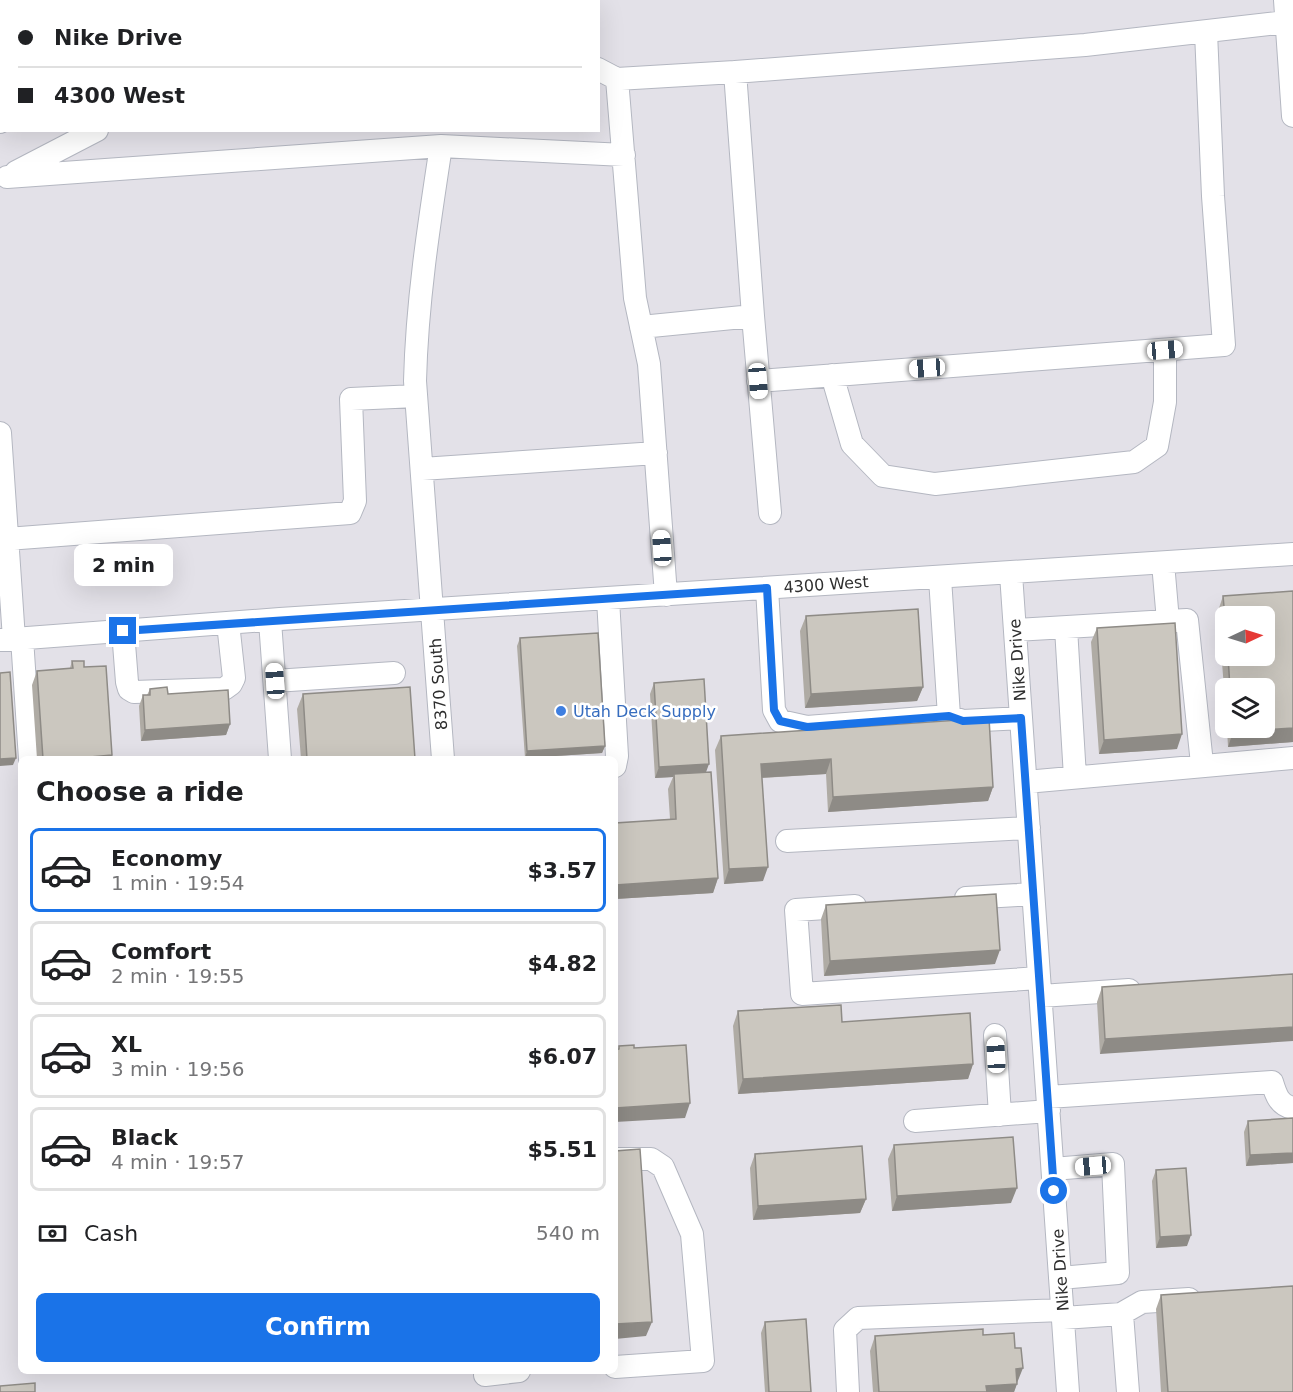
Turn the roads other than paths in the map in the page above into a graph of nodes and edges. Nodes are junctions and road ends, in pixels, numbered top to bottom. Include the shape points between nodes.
1 (1286, 11) edge
2 (1206, 32) junction
3 (735, 72) junction
4 (608, 74) edge
5 (1293, 116) edge
6 (93, 132) edge
7 (441, 146) junction
8 (624, 155) junction
9 (4, 178) edge
10 (753, 316) junction
11 (641, 327) junction
12 (1165, 350) junction
13 (832, 375) junction
14 (758, 381) junction
15 (416, 396) junction
16 (0, 434) edge
17 (656, 453) junction
18 (422, 469) junction
19 (770, 513) dead end
20 (7, 539) junction
21 (1293, 554) edge
22 (1163, 563) junction
23 (1011, 574) junction
24 (940, 578) junction
25 (767, 588) junction
26 (666, 595) junction
27 (608, 599) junction
28 (433, 610) junction
29 (270, 621) junction
30 (1168, 621) junction
31 (228, 624) junction
32 (1066, 628) junction
33 (1015, 630) junction
34 (123, 631) junction
35 (12, 639) edge
36 (394, 673) dead end
37 (275, 681) junction
38 (949, 716) junction
39 (1021, 718) junction
40 (30, 756) edge
41 (280, 756) edge
42 (443, 756) edge
43 (617, 756) edge
44 (1293, 758) edge
45 (1202, 764) junction
46 (1075, 777) junction
47 (1026, 782) junction
48 (1029, 828) junction
49 (787, 841) dead end
50 (1034, 894) junction
51 (950, 899) edge
52 (879, 904) edge
53 (1040, 987) junction
54 (1154, 988) edge
55 (995, 1035) dead end
56 (1048, 1104) junction
57 (1293, 1108) edge
58 (1000, 1115) junction
59 (915, 1121) dead end
60 (618, 1159) edge
61 (1053, 1169) junction
62 (1060, 1278) junction
63 (1212, 1298) edge
64 (1063, 1314) junction
65 (1121, 1314) junction
66 (618, 1367) edge
67 (507, 1374) edge
68 (486, 1379) edge
69 (849, 1392) edge
70 (1068, 1392) edge
71 (1128, 1392) edge

1 - 2 street
1 - 5 street
2 - 3 street
2 - 12 street via 1224,345
3 - 4 street
3 - 10 street
4 - 8 street
6 - 9 street
7 - 8 street
7 - 9 street
7 - 15 street, 8370 South via 416,331
8 - 11 street via 635,298
10 - 11 street
10 - 14 street
11 - 17 street via 649,364
12 - 13 street
12 - 13 street via 1165,402 1157,446 1134,462 935,484 883,476 852,444
13 - 14 street
14 - 19 street
15 - 18 street, 8370 South
15 - 20 street via 351,399 355,501 350,513
16 - 20 street
17 - 18 street
17 - 26 street
18 - 28 street, 8370 South
20 - 35 street
21 - 22 street, 4300 West
22 - 23 street, 4300 West
22 - 30 street
23 - 24 street, 4300 West
23 - 33 street, Nike Drive
24 - 25 street, 4300 West
24 - 38 street
25 - 26 street, 4300 West
25 - 38 street via 774,710 780,721 807,727
26 - 27 street, 4300 West
27 - 28 street, 4300 West
27 - 43 street
28 - 29 street, 4300 West
28 - 42 street, 8370 South
29 - 31 street, 4300 West
29 - 37 street
30 - 32 street
30 - 45 street via 1187,620
31 - 34 street, 4300 West
31 - 34 street via 234,678 224,689 134,692 127,682
32 - 33 street
32 - 46 street
33 - 39 street, Nike Drive
34 - 35 street, 4300 West
35 - 40 street
36 - 37 street
37 - 41 street
38 - 39 street via 963,721
39 - 47 street, Nike Drive
44 - 45 street
45 - 46 street
46 - 47 street
47 - 48 street, Nike Drive
48 - 49 street
48 - 50 street, Nike Drive
50 - 51 street
50 - 53 street, Nike Drive
52 - 53 street via 796,910 802,994
53 - 54 street
53 - 56 street, Nike Drive
55 - 58 street
56 - 57 street via 1272,1082 1277,1098 1285,1107
56 - 58 street
56 - 61 street, Nike Drive
58 - 59 street
60 - 66 street via 651,1158 663,1167 692,1234 703,1361
61 - 62 street, Nike Drive
61 - 62 street via 1113,1164 1118,1273
62 - 64 street, Nike Drive
63 - 65 street via 1142,1302
64 - 65 street
64 - 69 street via 858,1318 845,1330
64 - 70 street, Nike Drive
65 - 71 street
67 - 68 street

